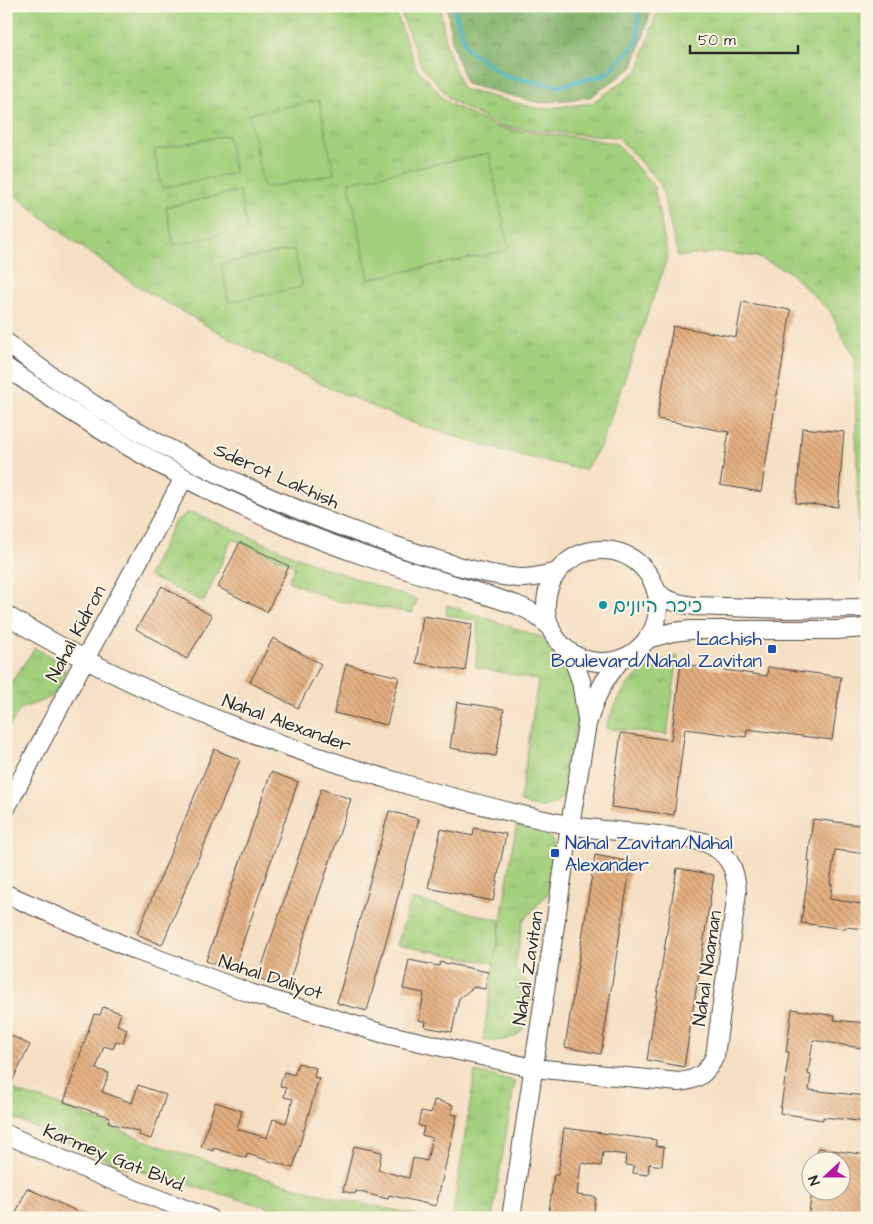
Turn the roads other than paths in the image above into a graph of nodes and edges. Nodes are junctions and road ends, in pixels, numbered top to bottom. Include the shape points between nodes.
1 (6, 342) edge
2 (6, 367) edge
3 (184, 478) junction
4 (556, 572) junction
5 (656, 591) junction
6 (867, 608) edge
7 (6, 615) edge
8 (550, 626) junction
9 (867, 628) edge
10 (648, 639) junction
11 (571, 653) junction
12 (85, 659) junction
13 (620, 660) junction
14 (587, 724) junction
15 (6, 808) edge
16 (570, 825) junction
17 (6, 894) edge
18 (533, 1068) junction
19 (6, 1134) edge
20 (209, 1218) edge
21 (511, 1218) edge

1 - 4 street, Sderot Lakhish via 80,395 156,440 289,506 385,542 482,571 520,578
2 - 3 street via 69,411
3 - 8 street via 325,542 517,605
3 - 12 street, Nahal Kidron
4 - 5 street via 577,555 594,550 612,550 643,567
4 - 8 street via 546,595
5 - 6 street via 678,603 694,606
5 - 10 street via 656,620
7 - 12 street, Nahal Alexander
8 - 11 street via 556,639
9 - 10 street via 691,630
10 - 13 street
11 - 13 street via 591,661
11 - 14 street, Nahal Zavitan via 585,697
12 - 15 street, Nahal Kidron
12 - 16 street, Nahal Alexander via 146,690 250,734 355,770 462,800
13 - 14 street, Nahal Zavitan via 604,682
14 - 16 street, Nahal Zavitan
16 - 18 street, Nahal Zavitan
16 - 18 street, Nahal Naaman via 693,840 712,846 726,856 736,876 737,892 718,1044 706,1072 686,1081
17 - 18 street, Nahal Daliyot via 137,952 250,993 381,1033
18 - 21 street, Nahal Zavitan
19 - 20 street, Karmey Gat Blvd. via 146,1195

